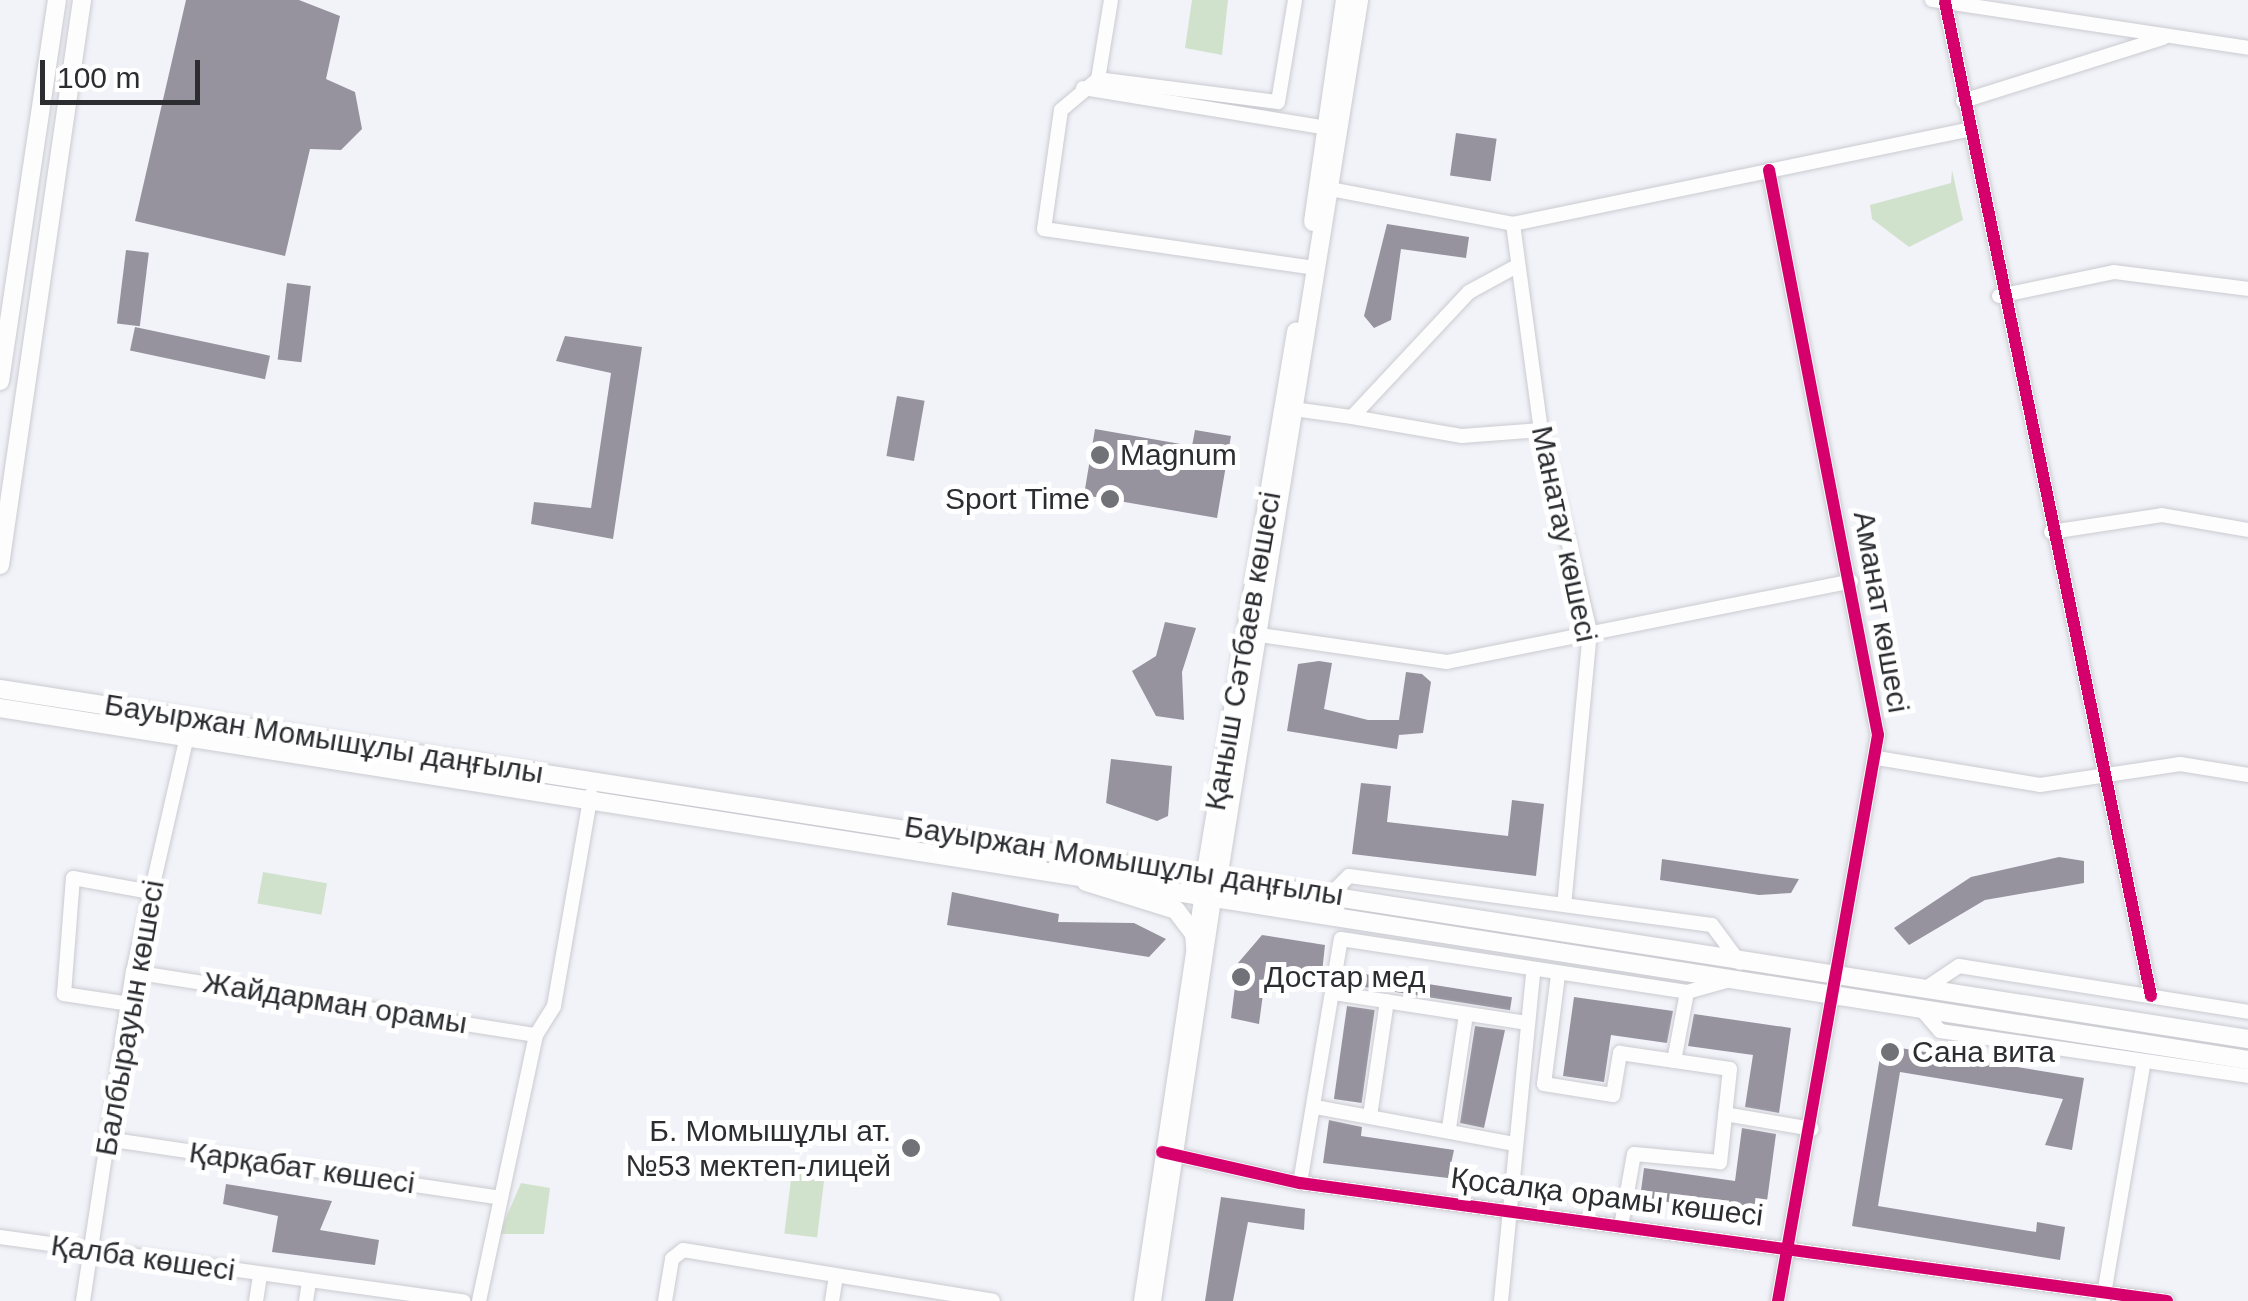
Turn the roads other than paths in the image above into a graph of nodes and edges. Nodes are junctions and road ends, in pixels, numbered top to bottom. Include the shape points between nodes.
1 (57, 0) edge
2 (82, 0) edge
3 (1110, 0) edge
4 (1295, 0) edge
5 (1345, 0) edge
6 (1360, 0) edge
7 (1939, 1) edge
8 (2170, 36) junction
9 (2248, 48) edge
10 (47, 64) junction
11 (72, 69) junction
12 (1098, 79) junction
13 (1083, 88) junction
14 (1963, 101) junction
15 (1333, 129) junction
16 (1966, 130) junction
17 (1769, 170) junction
18 (1330, 189) junction
19 (1513, 224) junction
20 (1307, 267) junction
21 (1513, 268) junction
22 (2248, 289) edge
23 (2000, 296) junction
24 (0, 381) edge
25 (1289, 408) junction
26 (1352, 417) junction
27 (1541, 430) junction
28 (2248, 530) edge
29 (2052, 532) junction
30 (0, 565) edge
31 (1851, 580) junction
32 (1590, 631) junction
33 (1260, 635) junction
34 (0, 689) edge
35 (0, 708) edge
36 (187, 737) junction
37 (1877, 758) junction
38 (2097, 772) junction
39 (2248, 775) edge
40 (592, 790) junction
41 (1063, 872) junction
42 (1212, 873) junction
43 (152, 892) junction
44 (1332, 893) junction
45 (1209, 894) junction
46 (1564, 904) junction
47 (1428, 930) junction
48 (1425, 954) junction
49 (1196, 960) junction
50 (1736, 971) junction
51 (133, 972) junction
52 (1534, 974) junction
53 (1558, 976) junction
54 (1840, 989) junction
55 (1687, 992) junction
56 (1334, 993) junction
57 (2150, 996) junction
58 (1922, 1000) junction
59 (1386, 1001) junction
60 (130, 1004) junction
61 (2248, 1012) edge
62 (1466, 1014) junction
63 (1526, 1022) junction
64 (536, 1035) junction
65 (2248, 1039) edge
66 (2248, 1060) edge
67 (1674, 1061) junction
68 (2144, 1061) junction
69 (2248, 1076) edge
70 (1315, 1107) junction
71 (1725, 1114) junction
72 (1370, 1116) junction
73 (1449, 1128) junction
74 (1812, 1129) junction
75 (108, 1140) junction
76 (1514, 1144) junction
77 (1168, 1153) junction
78 (1300, 1183) junction
79 (496, 1197) junction
80 (1515, 1213) junction
81 (1622, 1221) junction
82 (0, 1237) edge
83 (1789, 1245) junction
84 (90, 1250) junction
85 (260, 1275) junction
86 (836, 1276) junction
87 (309, 1281) junction
88 (2104, 1296) edge
89 (83, 1301) edge
90 (256, 1301) edge
91 (306, 1301) edge
92 (464, 1301) edge
93 (479, 1301) edge
94 (664, 1301) edge
95 (832, 1301) edge
96 (989, 1301) edge
97 (1141, 1301) edge
98 (1154, 1301) edge
99 (1501, 1301) edge
100 (1778, 1301) edge
101 (2168, 1301) edge

1 - 10 main road
2 - 11 main road
3 - 12 street
4 - 12 street via 1278,102
5 - 15 main road, Қаныш Сәтбаев көшесі
6 - 15 main road, Қаныш Сәтбаев көшесі
7 - 8 street
7 - 14 street
8 - 9 street
8 - 14 street
10 - 11 main road
10 - 24 main road
11 - 30 main road
12 - 13 street
13 - 15 street
13 - 20 street via 1061,110 1044,229
14 - 16 street
15 - 18 main road, Қаныш Сәтбаев көшесі
15 - 20 main road, Қаныш Сәтбаев көшесі
16 - 17 street
16 - 23 street
17 - 19 street
17 - 31 street, Аманат көшесі
18 - 19 street
18 - 25 main road, Қаныш Сәтбаев көшесі
19 - 21 street, Манатау көшесі
20 - 25 main road, Қаныш Сәтбаев көшесі
21 - 26 street via 1469,292
21 - 27 street, Манатау көшесі
22 - 23 street via 2114,272
23 - 29 street
25 - 26 street
25 - 33 main road, Қаныш Сәтбаев көшесі
25 - 42 main road, Қаныш Сәтбаев көшесі
26 - 27 street via 1462,436
27 - 32 street, Манатау көшесі
28 - 29 street via 2162,515
29 - 38 street
31 - 32 street
31 - 37 street, Аманат көшесі
32 - 33 street via 1447,662
32 - 46 street, Манатау көшесі
33 - 42 main road, Қаныш Сәтбаев көшесі
34 - 40 main road, Бауыржан Момышұлы даңғылы
35 - 36 main road, Бауыржан Момышұлы даңғылы
36 - 40 main road, Бауыржан Момышұлы даңғылы
36 - 43 street, Балбырауын көшесі
37 - 38 street via 2040,784
37 - 54 street, Аманат көшесі
38 - 39 street via 2180,764
38 - 57 street
40 - 41 main road, Бауыржан Момышұлы даңғылы
40 - 42 main road, Бауыржан Момышұлы даңғылы
40 - 64 street via 554,1006
41 - 45 main road, Бауыржан Момышұлы даңғылы
41 - 49 main road via 1176,910 1194,934
42 - 44 main road, Бауыржан Момышұлы даңғылы
42 - 45 main road, Қаныш Сәтбаев көшесі
43 - 51 street, Балбырауын көшесі
43 - 60 street via 73,878 64,994
44 - 46 street via 1349,876
44 - 50 main road, Бауыржан Момышұлы даңғылы
45 - 47 main road, Бауыржан Момышұлы даңғылы
45 - 49 street, Қаныш Сәтбаев көшесі
45 - 77 street, Қаныш Сәтбаев көшесі
46 - 50 street via 1712,926
47 - 48 street
47 - 50 main road, Бауыржан Момышұлы даңғылы
48 - 52 street
48 - 56 street via 1342,939
49 - 77 street, Қаныш Сәтбаев көшесі
50 - 54 main road, Бауыржан Момышұлы даңғылы
50 - 55 street
51 - 60 street, Балбырауын көшесі
51 - 64 street, Жайдарман орамы
52 - 53 street
52 - 63 street
53 - 55 street
53 - 67 street via 1544,1084 1613,1095 1620,1053
54 - 58 main road, Бауыржан Момышұлы даңғылы
54 - 74 street, Аманат көшесі
55 - 67 street
56 - 59 street
56 - 70 street
57 - 58 street via 1958,966
57 - 61 street
58 - 65 main road, Бауыржан Момышұлы даңғылы
58 - 66 main road, Бауыржан Момышұлы даңғылы
58 - 68 street via 1940,1031
59 - 62 street
59 - 72 street
60 - 75 street, Балбырауын көшесі
62 - 63 street
62 - 73 street
63 - 76 street
64 - 79 street via 513,1172
67 - 71 street via 1730,1069
68 - 69 street
68 - 88 street
70 - 72 street
70 - 78 street
71 - 74 street
71 - 81 street via 1720,1162 1634,1154
72 - 73 street
73 - 76 street
74 - 83 street, Аманат көшесі
75 - 79 street, Қарқабат көшесі
75 - 84 street, Балбырауын көшесі
76 - 80 street
77 - 78 street, Қосалқа орамы көшесі
77 - 97 street, Қаныш Сәтбаев көшесі
77 - 98 street, Қаныш Сәтбаев көшесі
78 - 80 street, Қосалқа орамы көшесі
79 - 93 street
80 - 81 street, Қосалқа орамы көшесі
80 - 99 street
81 - 83 street, Қосалқа орамы көшесі
82 - 84 street, Қалба көшесі
83 - 88 street, Қосалқа орамы көшесі
83 - 100 street, Аманат көшесі
84 - 85 street, Қалба көшесі
84 - 89 street, Балбырауын көшесі
85 - 87 street, Қалба көшесі
85 - 90 street
86 - 94 street via 683,1250 672,1260
86 - 95 street
86 - 96 street
87 - 91 street
87 - 92 street, Қалба көшесі
88 - 101 street, Қосалқа орамы көшесі

